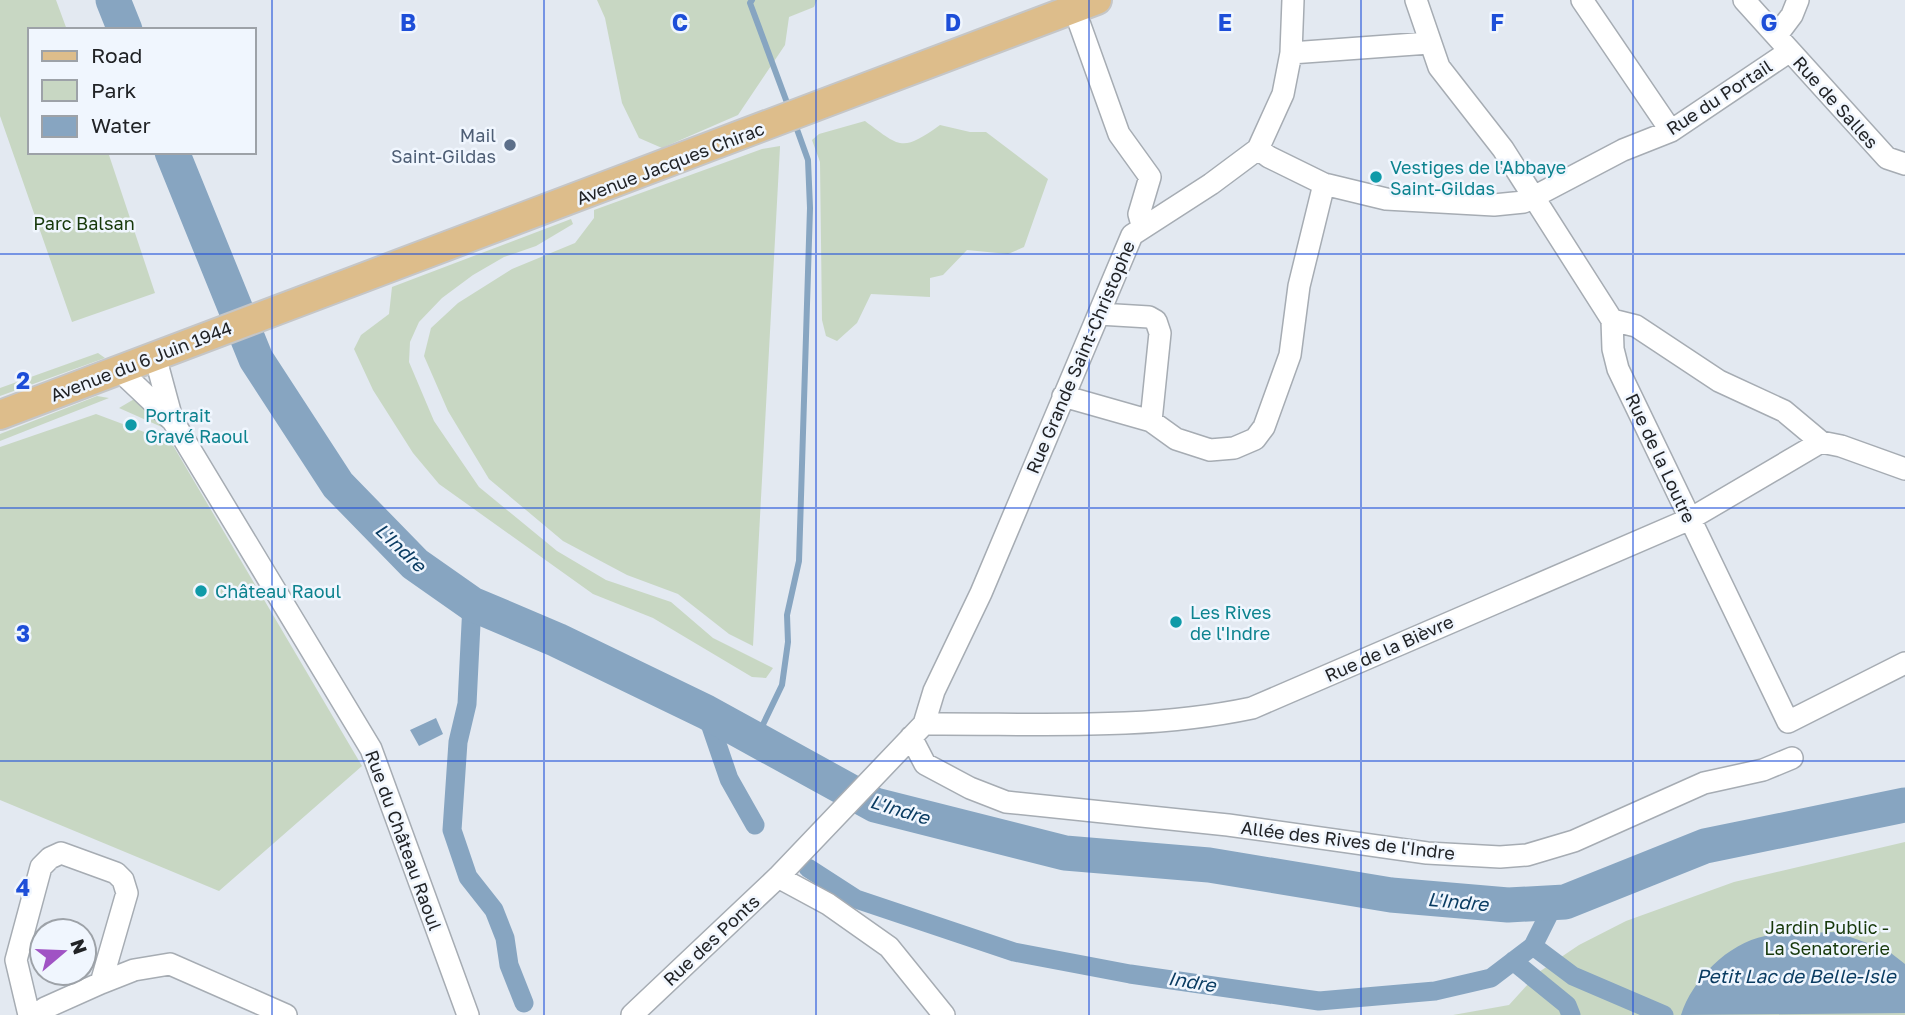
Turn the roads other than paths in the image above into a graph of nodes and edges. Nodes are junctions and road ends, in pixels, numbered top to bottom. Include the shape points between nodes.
1 (1293, 0) edge
2 (1416, 0) edge
3 (1582, 0) edge
4 (1744, 0) edge
5 (1798, 0) edge
6 (1080, 3) edge
7 (1429, 43) junction
8 (1783, 43) junction
9 (1291, 53) junction
10 (1671, 131) junction
11 (1258, 149) junction
12 (1905, 164) edge
13 (1324, 184) junction
14 (1534, 198) junction
15 (1142, 225) junction
16 (1100, 314) junction
17 (1612, 320) junction
18 (242, 323) joint
19 (164, 352) junction
20 (119, 370) junction
21 (1063, 396) junction
22 (0, 415) edge
23 (173, 421) junction
24 (1151, 421) junction
25 (1821, 442) junction
26 (1905, 469) edge
27 (1690, 519) junction
28 (1905, 663) edge
29 (913, 734) junction
30 (1793, 758) dead end
31 (784, 870) junction
32 (101, 983) junction
33 (943, 1014) edge
34 (29, 1015) edge
35 (38, 1015) edge
36 (286, 1015) edge
37 (468, 1015) edge
38 (632, 1015) edge

1 - 9 street, Rue Grande Saint-Christophe
2 - 7 street, Rue de la Loutre
3 - 10 street
4 - 8 street, Rue de Salles
5 - 8 street
6 - 15 street via 1119,134 1150,177 1139,214
6 - 18 main road, Avenue Jacques Chirac via 807,111
7 - 9 street
7 - 14 street, Rue de la Loutre via 1439,67 1503,149
8 - 10 street, Rue du Portail
8 - 12 street, Rue de Salles via 1887,158
9 - 11 street, Rue Grande Saint-Christophe via 1283,94
10 - 14 street, Rue du Portail via 1623,150
11 - 13 street, Rue du Portail
11 - 15 street, Rue Grande Saint-Christophe via 1211,184
13 - 14 street, Rue du Portail via 1399,200 1494,205
13 - 24 street via 1299,286 1290,355 1264,427 1255,439 1234,448 1210,450 1176,439
14 - 17 street, Rue de la Loutre
15 - 16 street, Rue Grande Saint-Christophe via 1132,235
16 - 21 street, Rue Grande Saint-Christophe
16 - 24 street via 1156,321 1160,333
17 - 25 street via 1636,326 1718,381 1784,411
17 - 27 street, Rue de la Loutre via 1618,369
18 - 19 main road, Avenue du 6 Juin 1944
19 - 20 main road, Avenue du 6 Juin 1944
19 - 23 street, Rue du Château Raoul
20 - 22 main road, Avenue du 6 Juin 1944
20 - 23 street, Rue du Château Raoul
21 - 24 street
21 - 29 street, Rue Grande Saint-Christophe via 981,593
23 - 37 street, Rue du Château Raoul via 371,749
25 - 26 street
25 - 27 street, Rue de la Bièvre
27 - 28 street, Rue de la Loutre via 1788,722
27 - 29 street, Rue de la Bièvre via 1252,708 1192,720 1129,725
29 - 30 street, Allée des Rives de l'Indre via 925,764 970,789 1006,802 1228,825 1427,853 1500,857 1527,855 1574,841 1704,783
29 - 31 street, Rue des Ponts
31 - 33 street via 889,947
31 - 38 street, Rue des Ponts
32 - 34 street via 127,893 123,880 108,870 61,853 41,867 16,960
32 - 35 street
32 - 36 street via 134,970 170,964

